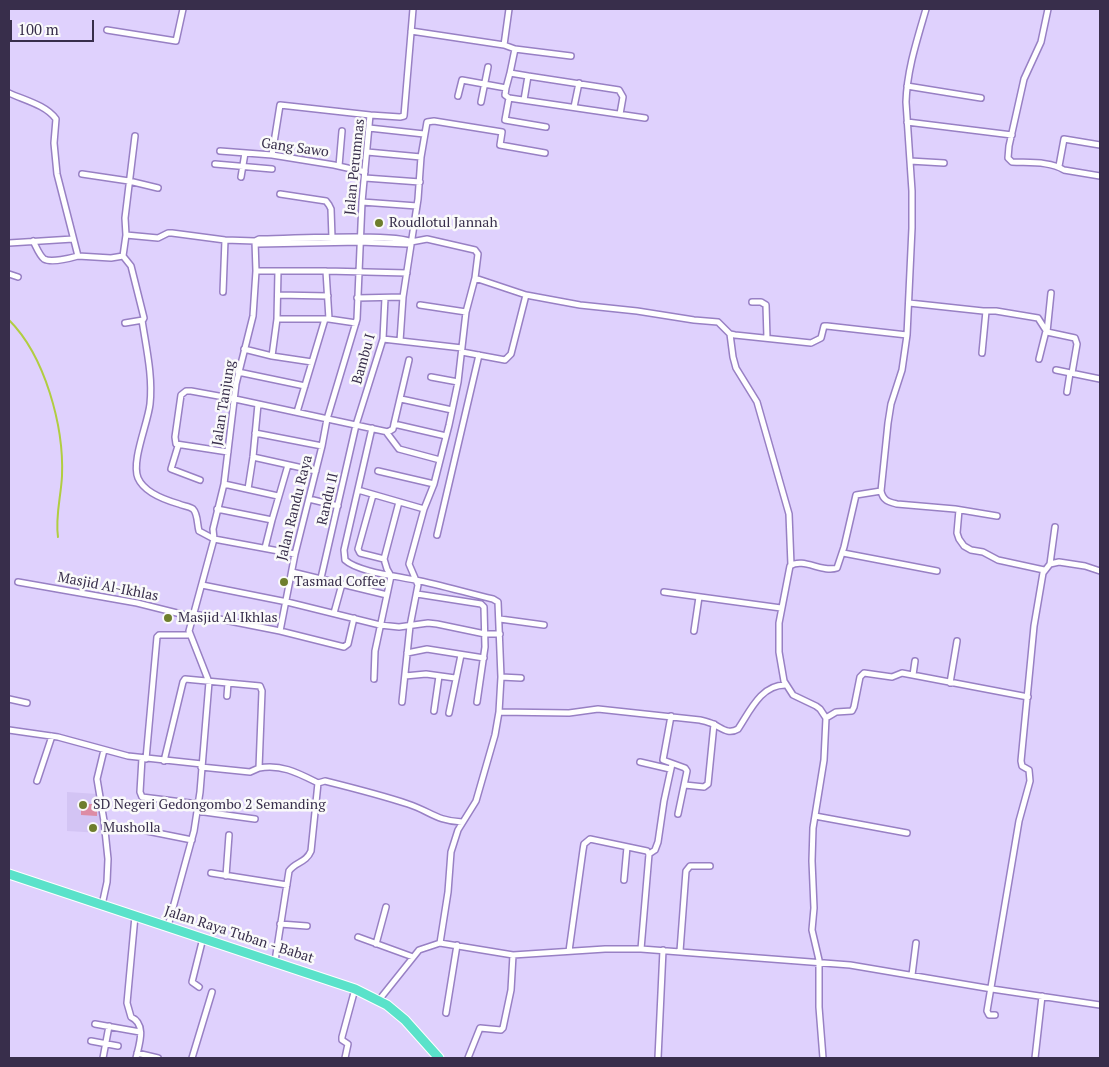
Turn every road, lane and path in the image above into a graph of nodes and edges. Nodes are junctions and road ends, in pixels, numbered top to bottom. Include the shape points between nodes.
1 (183, 9) edge
2 (413, 9) edge
3 (510, 9) edge
4 (926, 9) edge
5 (1048, 9) edge
6 (107, 30) dead end
7 (411, 31) junction
8 (504, 45) junction
9 (515, 49) junction
10 (571, 56) dead end
11 (488, 67) dead end
12 (510, 73) junction
13 (528, 76) junction
14 (579, 83) junction
15 (485, 84) junction
16 (907, 86) junction
17 (506, 88) junction
18 (9, 93) edge
19 (458, 96) dead end
20 (508, 98) junction
21 (981, 98) dead end
22 (524, 100) junction
23 (481, 102) dead end
24 (574, 106) junction
25 (620, 114) junction
26 (370, 115) junction
27 (645, 118) dead end
28 (505, 120) junction
29 (907, 122) junction
30 (369, 128) junction
31 (546, 128) dead end
32 (342, 131) dead end
33 (502, 132) junction
34 (424, 134) junction
35 (1012, 135) junction
36 (135, 136) dead end
37 (1100, 145) edge
38 (220, 151) dead end
39 (367, 152) junction
40 (246, 153) junction
41 (545, 153) dead end
42 (272, 156) junction
43 (421, 157) junction
44 (910, 161) junction
45 (944, 163) dead end
46 (215, 164) dead end
47 (243, 166) junction
48 (339, 166) junction
49 (1059, 166) junction
50 (272, 170) dead end
51 (82, 174) dead end
52 (365, 175) junction
53 (1100, 176) edge
54 (241, 177) dead end
55 (129, 181) junction
56 (420, 182) junction
57 (158, 188) dead end
58 (280, 194) dead end
59 (362, 202) junction
60 (417, 206) junction
61 (126, 235) junction
62 (332, 238) junction
63 (72, 239) junction
64 (225, 240) junction
65 (360, 240) junction
66 (33, 241) junction
67 (255, 241) junction
68 (411, 242) junction
69 (9, 243) edge
70 (78, 256) junction
71 (123, 256) junction
72 (326, 270) junction
73 (256, 271) junction
74 (278, 271) junction
75 (358, 271) junction
76 (407, 273) junction
77 (9, 274) edge
78 (18, 276) dead end
79 (476, 278) junction
80 (223, 292) dead end
81 (1051, 293) dead end
82 (526, 295) junction
83 (278, 296) junction
84 (328, 296) junction
85 (403, 297) junction
86 (357, 298) junction
87 (385, 298) junction
88 (752, 302) dead end
89 (909, 303) junction
90 (420, 305) dead end
91 (986, 311) junction
92 (466, 312) junction
93 (277, 319) junction
94 (327, 319) junction
95 (142, 320) junction
96 (125, 323) dead end
97 (356, 323) junction
98 (1047, 331) junction
99 (730, 334) junction
100 (907, 334) junction
101 (766, 338) junction
102 (383, 339) junction
103 (400, 341) junction
104 (244, 349) junction
105 (462, 350) junction
106 (982, 353) dead end
107 (479, 355) junction
108 (272, 356) junction
109 (1040, 359) dead end
110 (409, 360) dead end
111 (312, 362) junction
112 (1056, 370) dead end
113 (238, 372) junction
114 (1071, 373) junction
115 (431, 378) dead end
116 (1100, 379) edge
117 (458, 382) junction
118 (305, 386) junction
119 (1067, 392) dead end
120 (235, 399) junction
121 (401, 399) junction
122 (258, 404) junction
123 (452, 410) junction
124 (297, 412) junction
125 (327, 419) junction
126 (394, 424) junction
127 (356, 425) junction
128 (372, 428) junction
129 (387, 433) junction
130 (255, 434) junction
131 (446, 436) junction
132 (178, 446) junction
133 (322, 446) junction
134 (228, 452) junction
135 (254, 457) junction
136 (440, 460) junction
137 (288, 465) junction
138 (316, 471) junction
139 (378, 472) dead end
140 (200, 480) dead end
141 (224, 484) junction
142 (434, 484) junction
143 (248, 489) junction
144 (358, 490) junction
145 (881, 491) junction
146 (373, 494) junction
147 (278, 496) junction
148 (309, 499) junction
149 (399, 502) junction
150 (338, 506) junction
151 (217, 508) junction
152 (424, 508) junction
153 (959, 510) junction
154 (997, 516) dead end
155 (272, 520) junction
156 (1055, 527) dead end
157 (437, 535) dead end
158 (214, 539) junction
159 (265, 548) junction
160 (843, 553) junction
161 (295, 554) junction
162 (384, 559) junction
163 (1050, 564) junction
164 (791, 565) junction
165 (1044, 570) junction
166 (937, 571) dead end
167 (1100, 571) edge
168 (292, 572) junction
169 (391, 576) junction
170 (321, 578) junction
171 (416, 580) junction
172 (18, 582) dead end
173 (342, 584) junction
174 (202, 585) junction
175 (664, 592) dead end
176 (417, 594) junction
177 (387, 595) junction
178 (699, 597) junction
179 (287, 602) junction
180 (781, 608) junction
181 (334, 613) junction
182 (194, 615) junction
183 (354, 618) junction
184 (500, 619) junction
185 (380, 625) junction
186 (544, 625) dead end
187 (410, 626) junction
188 (280, 631) junction
189 (694, 631) dead end
190 (485, 634) junction
191 (500, 634) junction
192 (190, 635) junction
193 (957, 641) dead end
194 (407, 653) junction
195 (461, 655) junction
196 (484, 658) junction
197 (915, 661) dead end
198 (913, 675) junction
199 (405, 676) junction
200 (439, 676) junction
201 (501, 677) junction
202 (455, 678) junction
203 (521, 678) dead end
204 (374, 679) dead end
205 (209, 682) junction
206 (228, 683) junction
207 (950, 683) junction
208 (785, 685) junction
209 (227, 696) dead end
210 (1028, 697) junction
211 (9, 699) edge
212 (402, 702) dead end
213 (478, 702) dead end
214 (27, 703) dead end
215 (434, 711) dead end
216 (499, 712) junction
217 (449, 713) dead end
218 (671, 716) junction
219 (826, 718) junction
220 (714, 724) junction
221 (9, 730) edge
222 (52, 736) junction
223 (104, 750) junction
224 (144, 759) junction
225 (164, 761) junction
226 (640, 762) dead end
227 (201, 765) junction
228 (671, 767) junction
229 (259, 768) junction
230 (37, 782) dead end
231 (318, 783) junction
232 (685, 786) junction
233 (198, 804) junction
234 (197, 811) junction
235 (678, 814) dead end
236 (815, 816) junction
237 (255, 819) dead end
238 (462, 822) junction
239 (147, 831) dead end
240 (907, 833) dead end
241 (229, 835) dead end
242 (192, 840) junction
243 (627, 847) junction
244 (649, 854) junction
245 (710, 866) dead end
246 (210, 873) dead end
247 (9, 874) edge
248 (226, 876) junction
249 (624, 880) dead end
250 (287, 885) junction
251 (102, 905) junction
252 (386, 907) dead end
253 (134, 916) junction
254 (280, 924) junction
255 (168, 926) junction
256 (307, 926) dead end
257 (358, 937) dead end
258 (204, 938) junction
259 (440, 943) junction
260 (916, 943) dead end
261 (376, 944) junction
262 (457, 946) junction
263 (641, 949) junction
264 (663, 950) junction
265 (569, 951) junction
266 (680, 951) junction
267 (513, 954) junction
268 (413, 957) junction
269 (275, 961) junction
270 (819, 963) junction
271 (912, 975) junction
272 (199, 987) dead end
273 (355, 989) junction
274 (992, 989) junction
275 (212, 992) dead end
276 (1042, 996) junction
277 (379, 1000) junction
278 (1100, 1005) edge
279 (446, 1013) dead end
280 (995, 1015) dead end
281 (131, 1017) junction
282 (95, 1024) dead end
283 (109, 1026) junction
284 (128, 1030) junction
285 (140, 1032) junction
286 (91, 1041) dead end
287 (106, 1044) junction
288 (118, 1046) dead end
289 (137, 1055) edge
290 (103, 1058) edge
291 (158, 1058) edge
292 (192, 1058) edge
293 (345, 1058) edge
294 (439, 1058) edge
295 (468, 1058) edge
296 (658, 1058) edge
297 (823, 1058) edge
298 (1035, 1058) edge

1 - 6 street via 176,41
2 - 7 street, Jalan Perumnas
3 - 8 street
4 - 16 street
5 - 35 street via 1041,42 1024,79
7 - 8 street
7 - 26 street, Jalan Perumnas via 404,116
8 - 9 street
9 - 10 street
9 - 12 street
11 - 15 street
12 - 13 street
12 - 17 street
13 - 14 street
13 - 22 street
14 - 24 street
14 - 25 street via 621,92
15 - 17 street
15 - 19 street via 462,80
15 - 23 street
16 - 21 street
16 - 29 street
17 - 20 street
18 - 63 street via 40,106 56,119 54,161
20 - 22 street
20 - 28 street
22 - 24 street
24 - 25 street
25 - 27 street
26 - 30 street, Jalan Perumnas
26 - 42 street via 280,105
28 - 31 street
28 - 33 street
29 - 35 street
29 - 44 street
30 - 34 street
30 - 39 street, Jalan Perumnas
32 - 48 street
33 - 34 street via 428,121
33 - 41 street via 500,145
34 - 43 street
35 - 49 street via 1010,160
36 - 55 street
37 - 49 street via 1064,139
38 - 40 street, Gang Sawo
39 - 43 street
39 - 52 street, Jalan Perumnas
40 - 42 street, Gang Sawo
40 - 47 street
42 - 48 street, Gang Sawo
43 - 56 street
44 - 45 street
44 - 89 street
46 - 47 street
47 - 50 street
47 - 54 street
48 - 52 street, Gang Sawo
49 - 53 street via 1064,170
51 - 55 street
52 - 56 street, Gang Sawo
52 - 59 street, Jalan Perumnas
55 - 57 street
55 - 61 street
56 - 60 street
58 - 62 street via 326,201 330,209
59 - 60 street
59 - 65 street, Jalan Perumnas
60 - 68 street
61 - 64 street via 158,238 172,233
61 - 71 street
62 - 65 street
62 - 67 street
63 - 66 street
63 - 70 street
64 - 67 street
64 - 80 street
65 - 67 street via 264,244
65 - 68 street
65 - 75 street, Jalan Perumnas
66 - 69 street
66 - 70 street via 40,254 49,260
67 - 73 street, Jalan Tanjung
68 - 76 street
68 - 79 street via 433,239 475,250 478,254
70 - 71 street
71 - 95 street via 131,266
72 - 74 street
72 - 75 street
72 - 84 street
73 - 74 street
73 - 104 street, Jalan Tanjung via 253,316
74 - 83 street
75 - 76 street
75 - 86 street, Jalan Perumnas
76 - 85 street
77 - 78 street
79 - 82 street
79 - 92 street
81 - 98 street
82 - 99 street via 718,322
82 - 107 street via 511,354 505,360
83 - 84 street
83 - 93 street
84 - 94 street
85 - 87 street
85 - 103 street
86 - 87 street
86 - 97 street, Jalan Perumnas
87 - 102 street, Bambu I
88 - 101 street via 766,305
89 - 91 street
89 - 100 street
90 - 92 street
91 - 98 street via 1038,318
91 - 106 street
92 - 105 street
93 - 94 street
93 - 108 street
94 - 97 street
94 - 111 street
95 - 96 street
95 - 158 street via 150,403 136,473 150,491 191,508 197,516 199,531
97 - 125 street, Jalan Randu Raya
98 - 109 street
98 - 114 street via 1075,338
99 - 101 street
99 - 164 street via 736,368 756,402 789,514
100 - 101 street via 824,326 821,338 811,343
100 - 145 street via 902,370 891,404
102 - 103 street
102 - 127 street, Bambu I
103 - 105 street
104 - 108 street
104 - 113 street, Jalan Tanjung
105 - 107 street
105 - 117 street
107 - 157 street
108 - 111 street
110 - 121 street
111 - 118 street
112 - 114 street
113 - 118 street
113 - 120 street, Jalan Tanjung
114 - 116 street
114 - 119 street
115 - 117 street
117 - 123 street
118 - 124 street
120 - 122 street
120 - 132 street via 183,392 175,438
120 - 134 street, Jalan Tanjung
121 - 123 street
121 - 126 street
122 - 124 street
122 - 130 street
123 - 131 street
124 - 125 street
125 - 127 street
125 - 133 street, Jalan Randu Raya
126 - 129 street
126 - 131 street
127 - 128 street
127 - 150 street, Randu II
128 - 129 street
128 - 144 street
129 - 136 street via 399,449
130 - 133 street
130 - 135 street
131 - 136 street
132 - 134 street
132 - 140 street via 171,469
133 - 138 street, Jalan Randu Raya
134 - 141 street, Jalan Tanjung
135 - 137 street
135 - 143 street
136 - 142 street
137 - 138 street
137 - 147 street
138 - 148 street, Jalan Randu Raya
139 - 142 street
141 - 143 street
141 - 151 street, Jalan Tanjung
142 - 152 street
143 - 147 street
144 - 146 street
144 - 169 street via 344,550 345,560
145 - 153 street via 888,502
145 - 160 street via 856,495
146 - 149 street
146 - 162 street via 358,549 360,553
147 - 155 street
148 - 150 street
148 - 161 street, Jalan Randu Raya
149 - 152 street
149 - 162 street
150 - 170 street, Randu II
151 - 155 street
151 - 158 street, Jalan Tanjung
152 - 171 street via 409,564
153 - 154 street
153 - 165 street via 957,533 964,546 998,560
155 - 159 street
156 - 163 street
158 - 159 street
158 - 174 street, Jalan Tanjung
159 - 161 street
160 - 164 street via 839,566 834,569 797,563
160 - 166 street
161 - 168 street, Jalan Randu Raya
162 - 169 street
163 - 165 street
163 - 167 street via 1059,562
164 - 180 street
165 - 210 street via 1034,626
168 - 170 street
168 - 179 street, Jalan Randu Raya
169 - 171 street
169 - 177 street
170 - 173 street
171 - 176 street
171 - 184 street via 493,599 499,603
172 - 182 street, Masjid Al-Ikhlas
173 - 177 street
173 - 181 street
174 - 179 street
174 - 182 street, Jalan Tanjung
175 - 178 street
176 - 187 street
176 - 190 street via 484,606
177 - 185 street
178 - 180 street
178 - 189 street
179 - 181 street
179 - 188 street, Jalan Randu Raya
180 - 208 street via 779,652
181 - 183 street
182 - 188 street, Masjid Al-Ikhlas
182 - 192 street, Jalan Tanjung
183 - 185 street
183 - 188 street, Masjid Al-Ikhlas via 348,644 344,647
184 - 186 street
184 - 191 street
185 - 187 street
185 - 204 street via 374,650
187 - 190 street via 437,624
187 - 194 street
190 - 191 street
190 - 196 street
191 - 201 street
192 - 205 street
192 - 224 street via 157,637
193 - 207 street
194 - 195 street via 427,649
194 - 199 street
195 - 196 street
195 - 202 street
196 - 213 street
197 - 198 street
198 - 207 street
198 - 219 street via 900,672 894,677 864,673 852,711 836,712
199 - 200 street
199 - 212 street
200 - 202 street
200 - 215 street
201 - 203 street
201 - 216 street
202 - 217 street
205 - 206 street
205 - 225 street via 186,678 183,682
205 - 227 street
206 - 209 street
206 - 229 street via 262,688
207 - 210 street
208 - 219 street via 792,695 820,709
208 - 220 street via 770,688 761,696 738,729 726,731
210 - 274 street via 1020,761 1029,770 1030,781 1019,822
211 - 214 street
216 - 218 street via 569,713 598,709
216 - 238 street via 478,794
218 - 220 street
218 - 228 street via 662,758
219 - 236 street via 824,760
220 - 232 street via 708,784 704,787
221 - 222 street
222 - 223 street
222 - 230 street
223 - 224 street
223 - 251 street via 97,779 108,859
224 - 225 street
224 - 233 street via 142,796
225 - 227 street
226 - 228 street
227 - 229 street via 250,772
227 - 233 street
228 - 232 street via 687,769
228 - 244 street via 658,842
229 - 231 street via 288,768
231 - 238 street via 362,791 410,804 446,821
231 - 250 street via 311,851 291,868
232 - 235 street
233 - 234 street
234 - 237 street
234 - 242 street
236 - 240 street
236 - 270 street via 812,930
238 - 259 street via 451,852
239 - 242 street
241 - 248 street
242 - 255 street
243 - 244 street
243 - 249 street
243 - 265 street via 593,839 584,844
244 - 263 street
245 - 266 street via 690,866 686,871
246 - 248 street
247 - 251 highway, Jalan Raya Tuban - Babat
248 - 250 street
250 - 254 street
251 - 253 highway, Jalan Raya Tuban - Babat
252 - 261 street
253 - 255 highway, Jalan Raya Tuban - Babat
253 - 281 street via 127,1004
254 - 256 street
254 - 269 street
255 - 258 highway, Jalan Raya Tuban - Babat
257 - 261 street
258 - 269 highway, Jalan Raya Tuban - Babat
258 - 272 street via 192,982
259 - 262 street
259 - 268 street via 419,950
260 - 271 street
261 - 268 street
262 - 267 street
262 - 279 street
263 - 264 street
263 - 265 street
264 - 266 street
264 - 296 street
265 - 267 street
266 - 270 street
267 - 295 street via 511,990 503,1028 480,1028
268 - 277 street
269 - 273 highway, Jalan Raya Tuban - Babat
270 - 271 street
270 - 297 street
271 - 274 street
273 - 277 highway, Jalan Raya Tuban - Babat
273 - 293 street via 342,1037 348,1044
274 - 276 street
274 - 280 street via 987,1011 989,1015
275 - 292 street
276 - 278 street
276 - 298 street
277 - 294 highway, Jalan Raya Tuban - Babat via 405,1020
281 - 284 street
281 - 285 street via 138,1022
282 - 283 street
283 - 284 street
283 - 287 street
284 - 285 street
285 - 289 street
286 - 287 street
287 - 288 street
287 - 290 street
289 - 291 street

